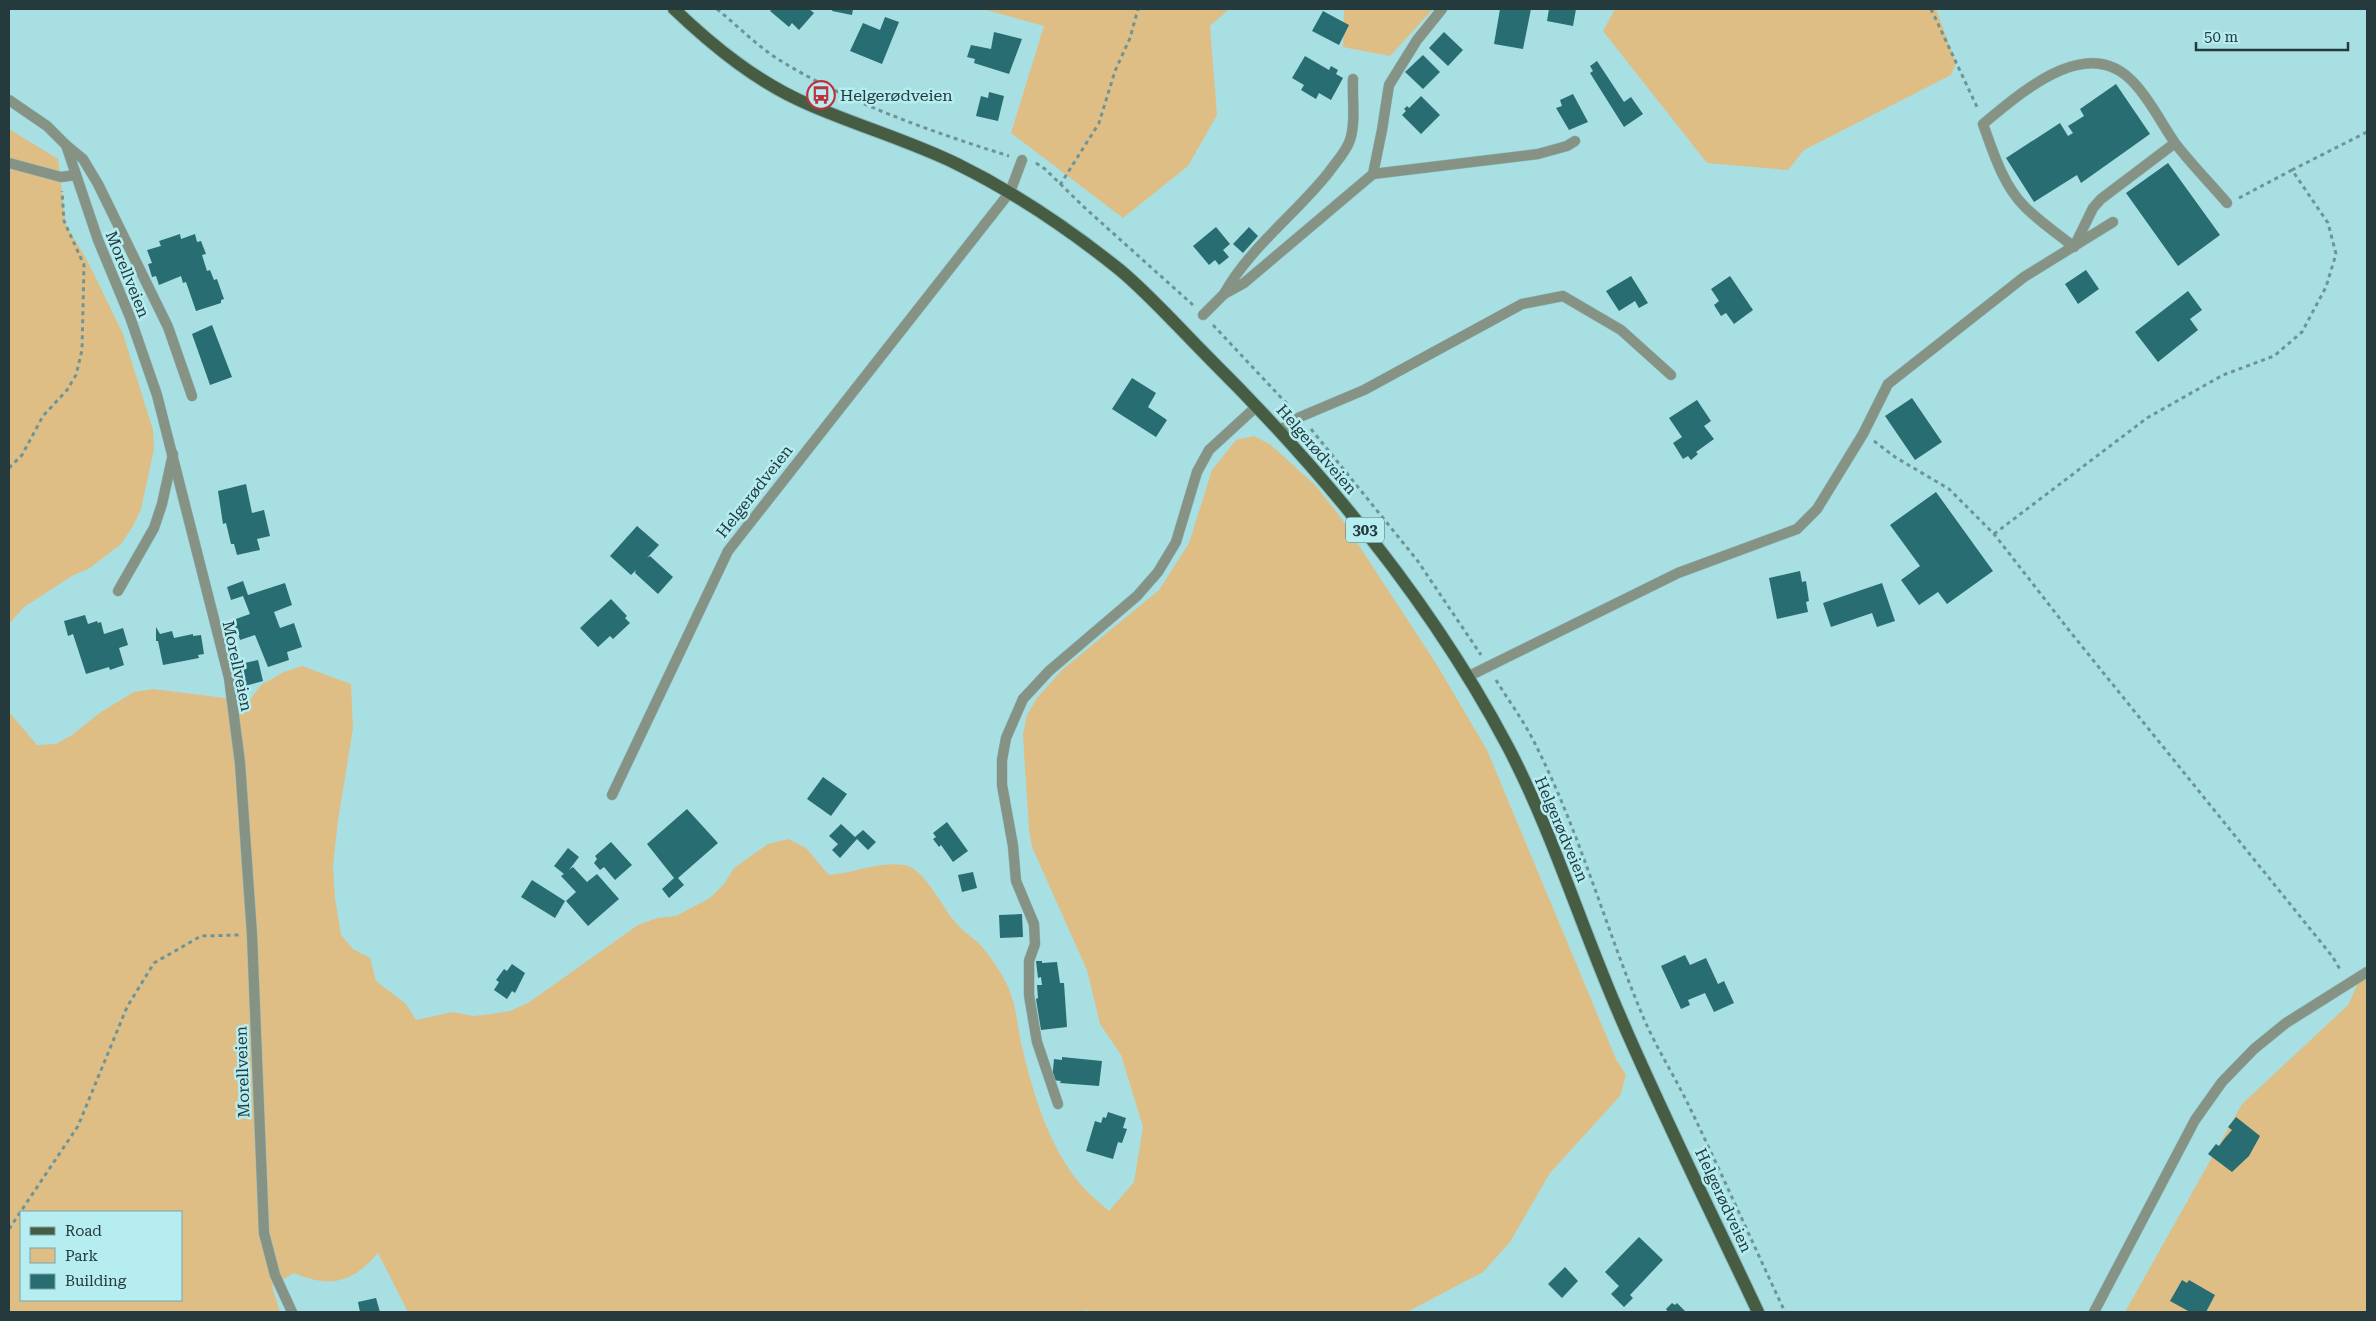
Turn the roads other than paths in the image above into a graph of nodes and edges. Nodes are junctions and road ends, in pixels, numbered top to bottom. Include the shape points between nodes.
1 (674, 9) edge
2 (1442, 9) edge
3 (1353, 79) dead end
4 (9, 100) edge
5 (1575, 141) dead end
6 (2175, 142) junction
7 (66, 145) junction
8 (1022, 160) road end
9 (9, 163) edge
10 (1373, 174) junction
11 (76, 175) junction
12 (1010, 192) junction
13 (2227, 203) road end
14 (2114, 222) dead end
15 (2074, 247) junction
16 (1224, 294) junction
17 (1203, 315) road end
18 (1671, 375) dead end
19 (192, 396) dead end
20 (1257, 406) junction
21 (1280, 430) junction
22 (174, 453) junction
23 (118, 591) dead end
24 (1467, 677) junction
25 (612, 796) dead end
26 (2367, 972) edge
27 (1058, 1104) dead end
28 (292, 1312) edge
29 (1758, 1312) edge
30 (2094, 1312) edge

1 - 12 main road, Helgerødveien / 303 via 704,38 753,74 805,104 954,163
2 - 10 street via 1417,40 1389,85
3 - 16 street via 1353,124 1346,149 1303,202 1240,268
4 - 7 street, Morellveien via 48,126
5 - 10 street via 1538,154
6 - 13 street
6 - 15 street via 2101,199
6 - 15 street via 2133,82 2117,68 2100,63 2074,65 2047,76 1984,124 1997,163 2020,201
7 - 11 street, Morellveien
7 - 19 street via 83,159 98,184 168,327
8 - 12 street
9 - 11 street via 61,177
10 - 16 street via 1244,283
11 - 22 street, Morellveien via 142,352
12 - 20 main road, Helgerødveien / 303 via 1067,229 1125,274
12 - 25 street, Helgerødveien via 728,551
14 - 15 street
15 - 24 street via 2024,277 1888,384 1863,434 1817,509 1797,529 1678,573
16 - 17 street
18 - 21 street via 1621,330 1563,296 1522,304 1364,390 1300,417
20 - 21 main road, Helgerødveien / 303
20 - 27 street, Helgerødveien via 1209,450 1197,472 1176,542 1158,572 1137,596 1049,671 1023,699 1006,738 1002,785 1016,881 1034,924 1035,944 1029,961 1030,1004 1037,1042
21 - 24 main road, Helgerødveien / 303 via 1369,535
22 - 23 street via 154,528
22 - 28 street, Morellveien via 229,678 240,763 252,935 264,1233 274,1275
24 - 29 main road, Helgerødveien / 303 via 1526,784 1620,1015
26 - 30 street via 2286,1023 2254,1049 2222,1082 2195,1120

